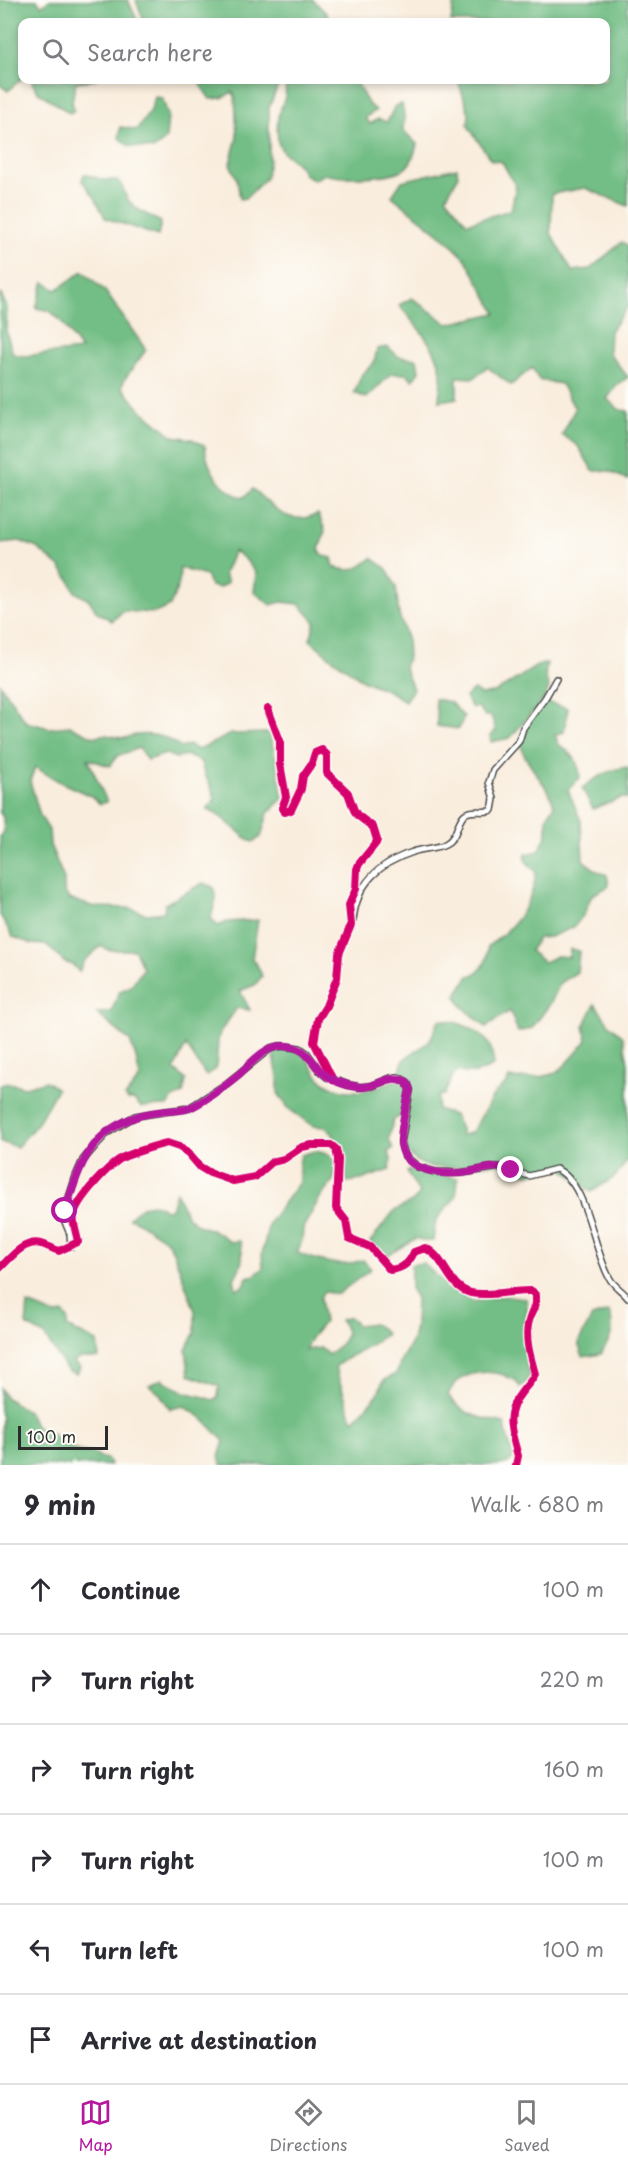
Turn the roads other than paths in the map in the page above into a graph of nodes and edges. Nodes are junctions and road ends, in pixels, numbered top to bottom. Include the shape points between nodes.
1 (556, 679) dead end
2 (268, 709) dead end
3 (351, 925) junction
4 (333, 1080) junction
5 (71, 1247) junction
6 (0, 1268) edge
7 (628, 1298) edge
8 (516, 1465) edge

1 - 3 street via 523,728 519,741 493,770 489,782 494,799 492,810 466,813 448,843 412,852 378,869 366,881
2 - 3 street via 280,741 285,812 291,810 315,753 322,750 327,755 327,773 348,793 357,815 376,832 376,843 357,869 356,889 349,905
3 - 4 street via 339,954 338,978 318,1019 314,1042
4 - 5 street via 300,1048 271,1048 189,1108 135,1116 107,1132 83,1160 63,1216
4 - 7 street via 360,1087 398,1077 407,1082 410,1090 401,1143 405,1156 418,1167 445,1173 498,1167 523,1176 556,1169 564,1173 582,1202 609,1278
5 - 6 street via 59,1251 29,1244
5 - 8 street via 78,1242 73,1219 78,1202 116,1162 127,1156 173,1144 200,1167 233,1181 255,1177 272,1162 302,1147 331,1145 338,1159 336,1208 346,1221 349,1238 370,1247 390,1270 410,1262 414,1252 425,1248 437,1255 456,1285 471,1293 527,1291 536,1296 527,1332 535,1374 511,1412

